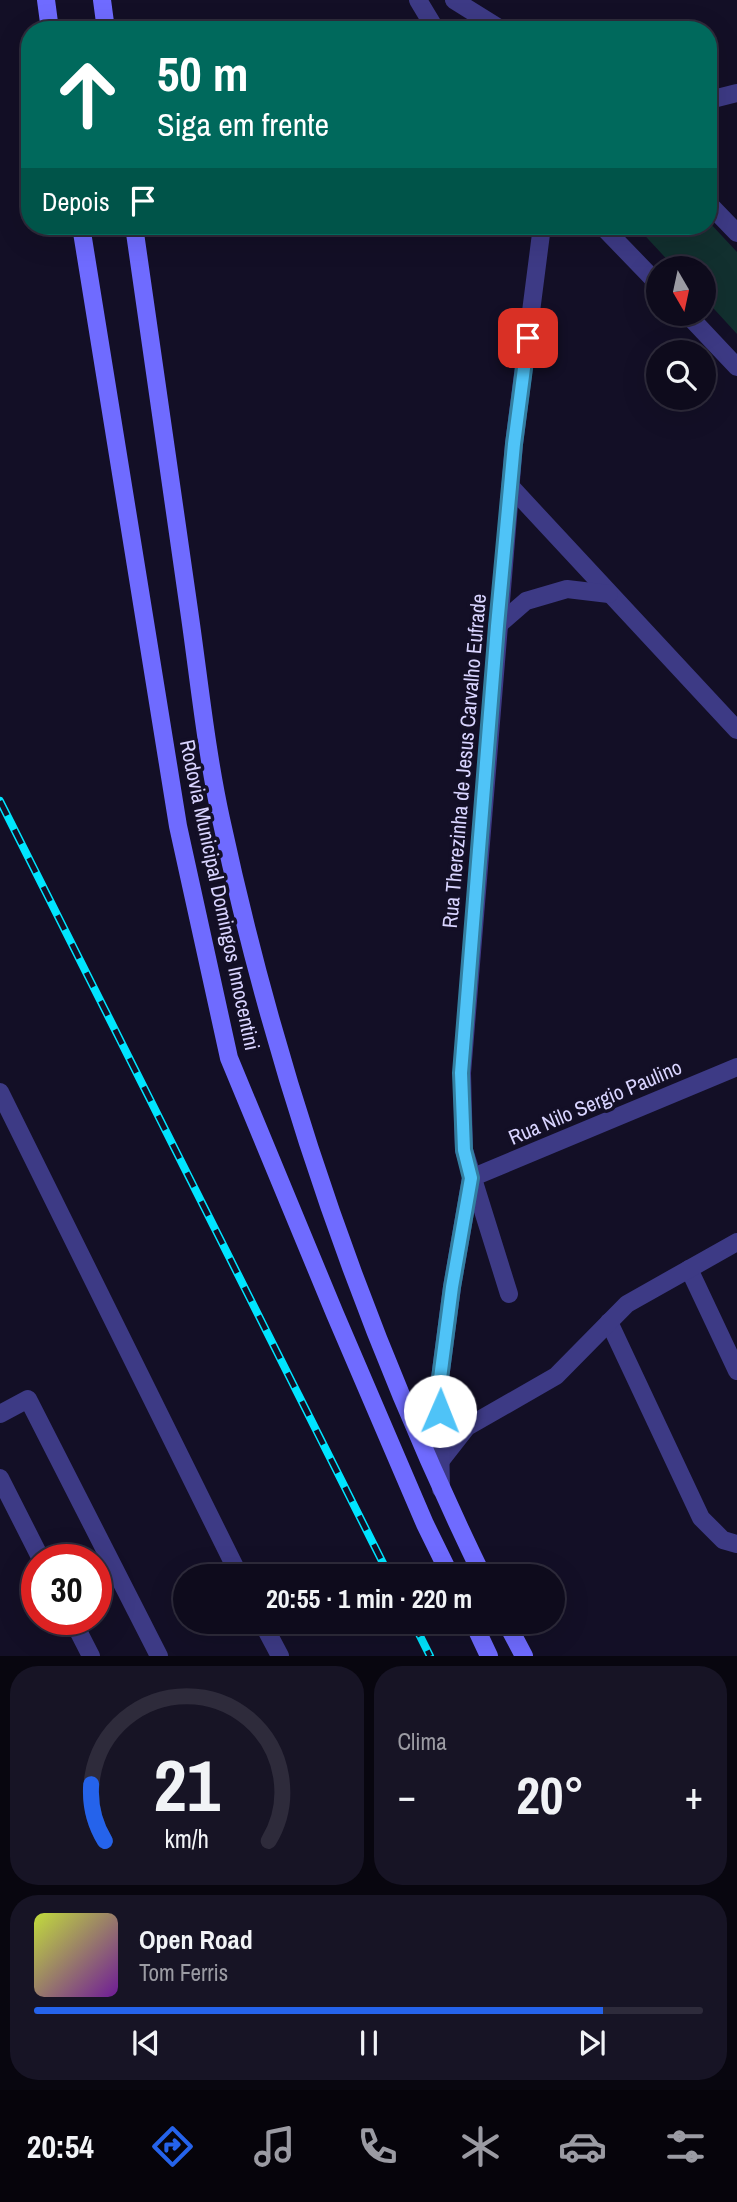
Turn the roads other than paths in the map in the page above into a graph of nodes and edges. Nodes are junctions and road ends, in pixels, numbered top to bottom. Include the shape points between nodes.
1 (46, 0) edge
2 (102, 0) edge
3 (418, 0) edge
4 (454, 0) edge
5 (49, 21) edge
6 (105, 21) edge
7 (431, 21) edge
8 (488, 21) edge
9 (737, 93) edge
10 (717, 98) edge
11 (717, 212) edge
12 (737, 233) edge
13 (82, 235) edge
14 (135, 235) edge
15 (541, 235) edge
16 (611, 235) edge
17 (646, 272) edge
18 (698, 326) edge
19 (737, 367) edge
20 (511, 487) junction
21 (609, 594) junction
22 (497, 626) junction
23 (737, 730) edge
24 (737, 1067) edge
25 (0, 1092) edge
26 (471, 1178) junction
27 (737, 1242) edge
28 (689, 1269) junction
29 (509, 1294) dead end
30 (609, 1322) junction
31 (737, 1371) edge
32 (0, 1413) edge
33 (442, 1460) junction
34 (0, 1478) edge
35 (442, 1491) junction
36 (5, 1500) edge
37 (32, 1544) edge
38 (737, 1544) edge
39 (234, 1564) edge
40 (445, 1564) edge
41 (477, 1564) edge
42 (268, 1634) edge
43 (479, 1634) edge
44 (512, 1634) edge
45 (80, 1635) edge
46 (91, 1656) edge
47 (159, 1656) edge
48 (280, 1656) edge
49 (489, 1656) edge
50 (524, 1656) edge

1 - 5 main road
2 - 6 main road
3 - 7 street
4 - 8 street
9 - 10 street
11 - 12 street
13 - 40 main road, Rodovia Municipal Domingos Innocentini via 178,826 229,1058
14 - 35 main road, Rodovia Municipal Domingos Innocentini via 210,754 238,892 294,1098 339,1236
15 - 20 street, Rua Therezinha de Jesus Carvalho Eufrade
16 - 17 street
18 - 19 street
20 - 21 street
20 - 22 street, Rua Therezinha de Jesus Carvalho Eufrade
21 - 22 street via 567,589 526,601
21 - 23 street
22 - 26 street, Rua Therezinha de Jesus Carvalho Eufrade via 461,1073 464,1150
24 - 26 street, Rua Nilo Sergio Paulino
25 - 39 street
26 - 29 street, Rua Therezinha de Jesus Carvalho Eufrade
26 - 33 street via 439,1386
27 - 28 street
28 - 30 street via 627,1304
28 - 31 street
30 - 33 street via 556,1376 467,1427
30 - 38 street via 701,1518 723,1540
32 - 47 street via 28,1399
33 - 35 street
34 - 36 street
35 - 41 main road, Rodovia Municipal Domingos Innocentini
36 - 37 street
42 - 48 street
43 - 49 main road
44 - 50 main road
45 - 46 street

